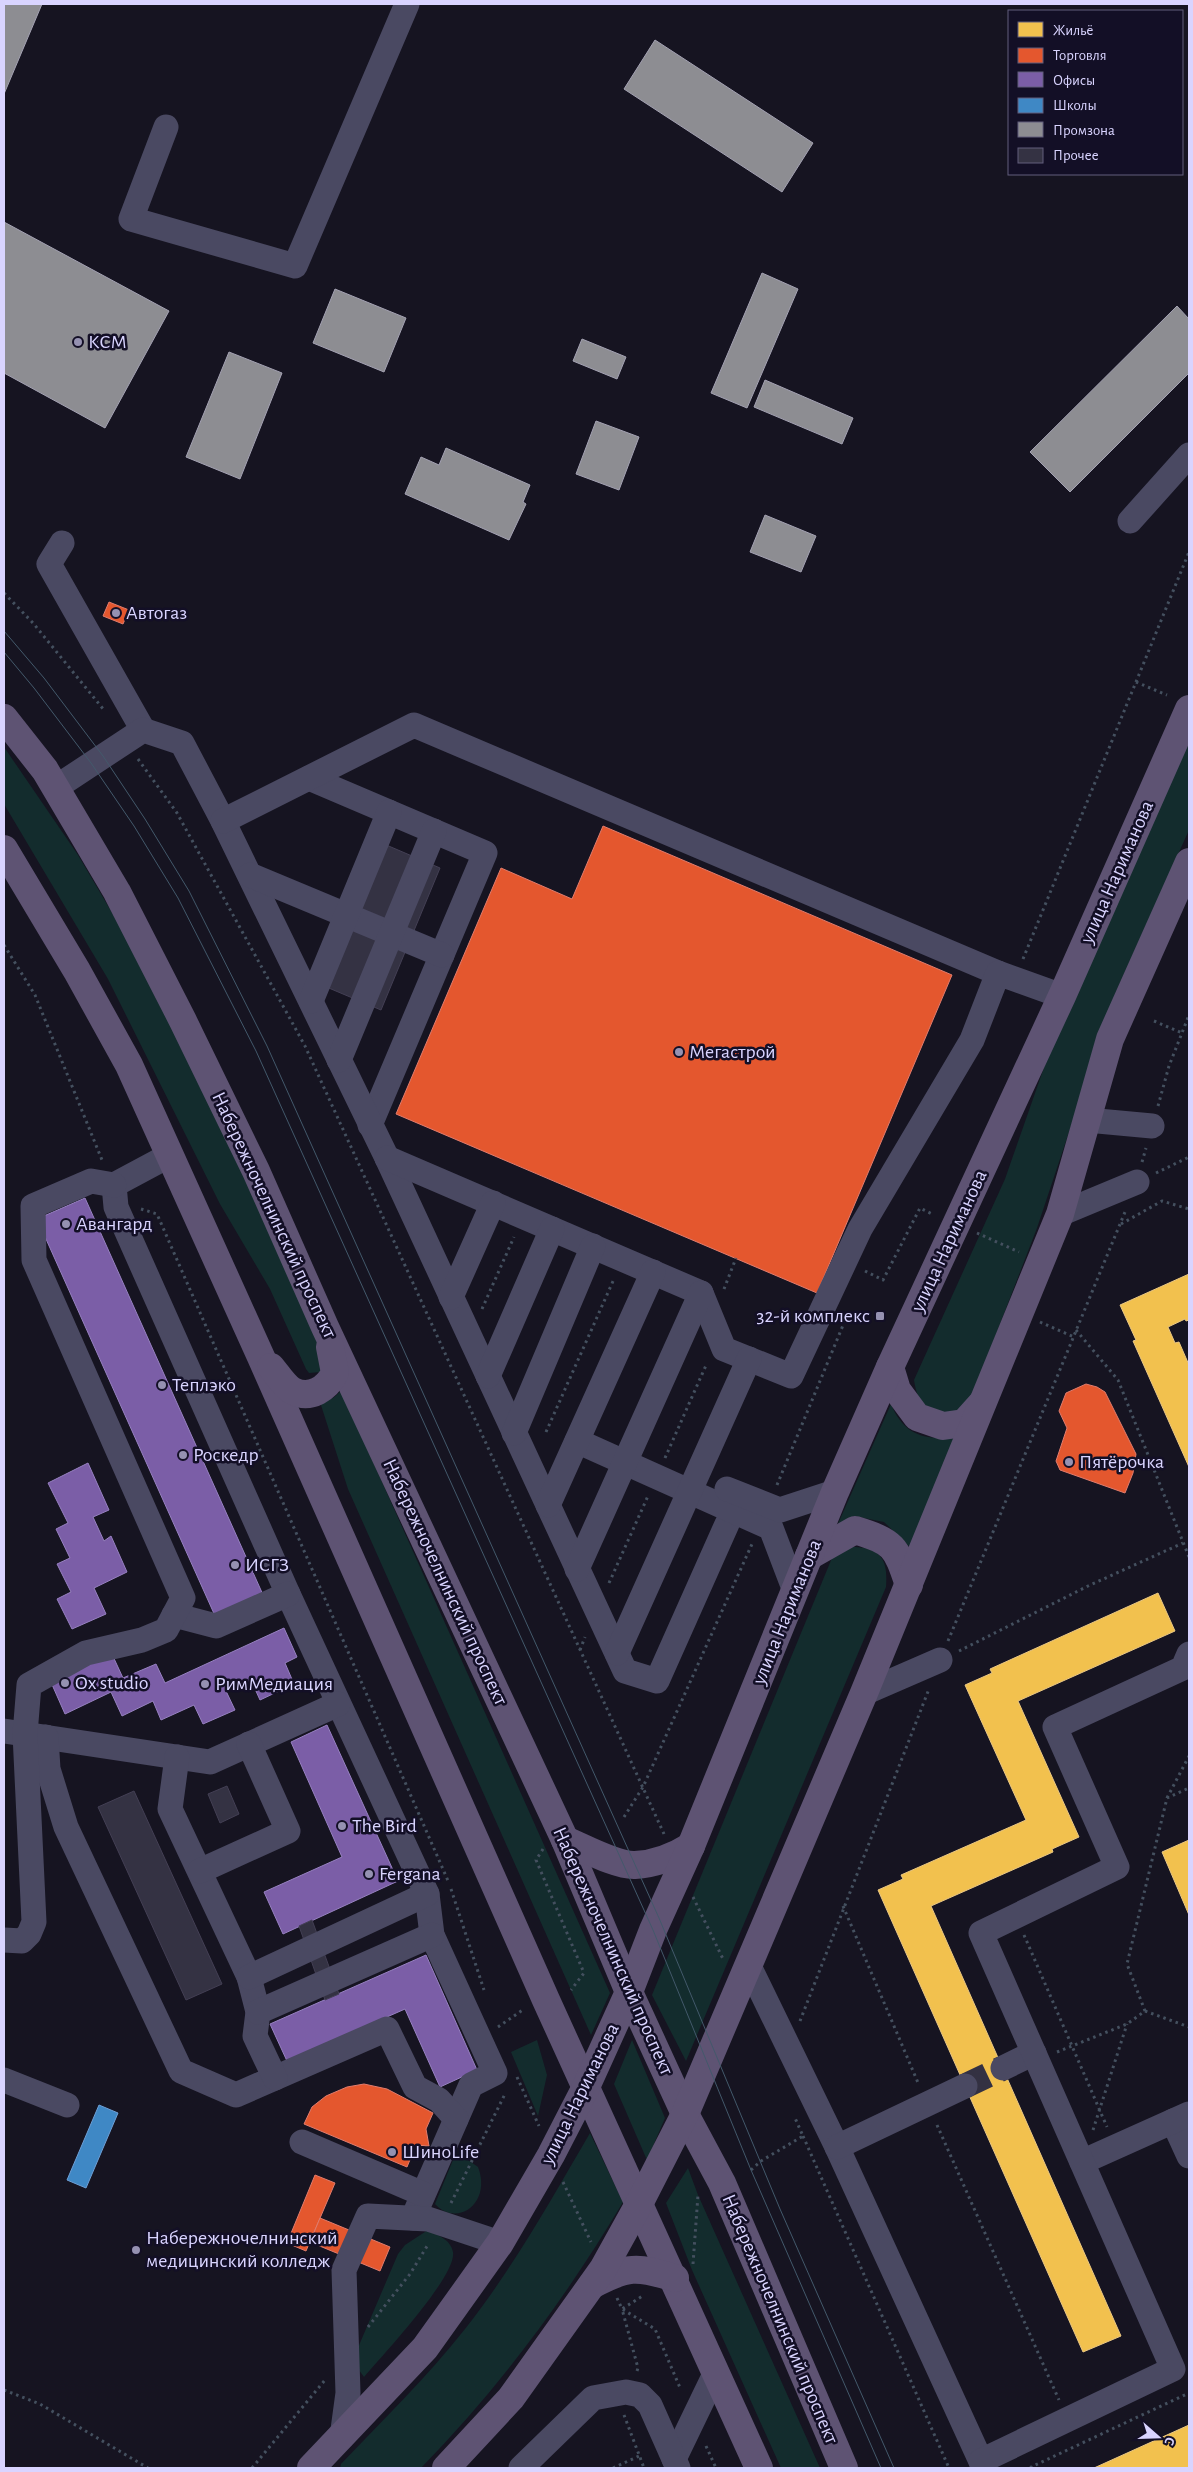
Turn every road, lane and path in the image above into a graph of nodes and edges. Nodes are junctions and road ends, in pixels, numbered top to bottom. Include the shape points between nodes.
1 (407, 4) edge
2 (166, 127) dead end
3 (1189, 455) edge
4 (1130, 521) dead end
5 (62, 543) dead end
6 (4, 593) edge
7 (1136, 682) dead end
8 (1178, 702) edge
9 (107, 714) dead end
10 (4, 718) edge
11 (138, 740) junction
12 (309, 778) junction
13 (55, 788) junction
14 (389, 812) junction
15 (224, 822) junction
16 (434, 831) junction
17 (4, 849) edge
18 (1189, 862) edge
19 (250, 875) junction
20 (346, 915) junction
21 (391, 934) junction
22 (442, 955) junction
23 (998, 973) junction
24 (1062, 996) junction
25 (311, 1002) junction
26 (1189, 1015) edge
27 (1154, 1021) dead end
28 (1182, 1033) junction
29 (339, 1060) junction
30 (1087, 1120) junction
31 (370, 1125) junction
32 (1152, 1126) junction
33 (170, 1155) junction
34 (387, 1158) junction
35 (1189, 1158) edge
36 (1137, 1182) junction
37 (114, 1185) junction
38 (493, 1203) junction
39 (1189, 1209) edge
40 (1060, 1214) junction
41 (934, 1215) dead end
42 (522, 1216) junction
43 (1120, 1224) junction
44 (552, 1229) junction
45 (968, 1229) dead end
46 (593, 1246) junction
47 (1022, 1253) dead end
48 (623, 1259) junction
49 (865, 1271) dead end
50 (653, 1272) junction
51 (701, 1292) junction
52 (451, 1297) junction
53 (325, 1327) junction
54 (1076, 1330) junction
55 (1060, 1332) dead end
56 (1074, 1337) junction
57 (470, 1338) junction
58 (261, 1357) junction
59 (749, 1359) junction
60 (890, 1367) junction
61 (454, 1373) junction
62 (488, 1376) junction
63 (985, 1399) junction
64 (546, 1432) dead end
65 (514, 1433) junction
66 (580, 1435) junction
67 (628, 1456) junction
68 (693, 1484) junction
69 (835, 1492) junction
70 (548, 1505) junction
71 (727, 1524) dead end
72 (1183, 1543) junction
73 (809, 1556) junction
74 (1189, 1557) edge
75 (578, 1569) junction
76 (909, 1585) junction
77 (795, 1591) junction
78 (288, 1594) junction
79 (174, 1615) junction
80 (617, 1654) junction
81 (1189, 1654) edge
82 (940, 1660) junction
83 (864, 1693) junction
84 (338, 1704) junction
85 (25, 1734) edge
86 (249, 1744) junction
87 (1189, 1756) edge
88 (178, 1758) junction
89 (643, 1787) junction
90 (1189, 1788) edge
91 (1167, 1798) junction
92 (624, 1817) dead end
93 (555, 1843) junction
94 (679, 1843) junction
95 (200, 1871) junction
96 (427, 1894) junction
97 (693, 1896) dead end
98 (843, 1906) junction
99 (1016, 1917) junction
100 (432, 1935) junction
101 (4, 1940) edge
102 (737, 1965) junction
103 (249, 1977) junction
104 (571, 1990) dead end
105 (629, 1992) junction
106 (526, 2008) dead end
107 (1144, 2011) junction
108 (258, 2012) junction
109 (1128, 2024) junction
110 (1189, 2026) edge
111 (496, 2028) dead end
112 (1073, 2046) junction
113 (790, 2047) junction
114 (1036, 2056) junction
115 (1003, 2068) tunnel mouth
116 (516, 2073) dead end
117 (275, 2078) junction
118 (4, 2080) edge
119 (511, 2082) dead end
120 (965, 2086) tunnel mouth
121 (586, 2087) junction
122 (507, 2091) dead end
123 (928, 2104) junction
124 (67, 2105) dead end
125 (1100, 2110) junction
126 (792, 2111) dead end
127 (685, 2114) junction
128 (1181, 2118) edge
129 (456, 2119) junction
130 (803, 2136) junction
131 (302, 2142) dead end
132 (837, 2147) junction
133 (1115, 2148) junction
134 (1189, 2156) edge
135 (1082, 2162) junction
136 (752, 2170) dead end
137 (562, 2180) dead end
138 (424, 2194) junction
139 (698, 2195) dead end
140 (640, 2204) junction
141 (413, 2218) junction
142 (441, 2223) junction
143 (500, 2243) junction
144 (594, 2250) dead end
145 (683, 2274) junction
146 (603, 2289) junction
147 (347, 2353) junction
148 (716, 2372) junction
149 (4, 2390) edge
150 (1189, 2393) edge
151 (694, 2418) junction
152 (1068, 2420) junction
153 (342, 2438) junction
154 (639, 2456) dead end
155 (676, 2464) edge
156 (983, 2465) edge
157 (148, 2468) edge
158 (252, 2468) edge
159 (311, 2468) edge
160 (326, 2468) edge
161 (446, 2468) edge
162 (521, 2468) edge
163 (613, 2468) edge
164 (716, 2468) edge
165 (759, 2468) edge
166 (844, 2468) edge
167 (949, 2468) edge
168 (1032, 2468) edge

1 - 2 street via 294,266 131,219
3 - 4 street
5 - 11 street via 49,564
6 - 9 path via 33,623
7 - 8 path
8 - 24 main road, улица Нариманова
10 - 13 main road, Набережночелнинский проспект via 45,770
11 - 13 street
11 - 15 street via 182,743
11 - 61 path via 305,1046
12 - 14 street
12 - 15 street
12 - 23 street via 414,725
13 - 53 main road, Набережночелнинский проспект via 117,892 183,1021 256,1171
14 - 16 street
14 - 20 street
15 - 19 street
16 - 21 street
16 - 22 street via 485,853
17 - 33 main road via 129,1065
18 - 30 main road via 1110,1039
19 - 20 street
19 - 25 street
20 - 21 street
20 - 25 street
21 - 22 street
21 - 29 street
22 - 31 street
23 - 24 street
23 - 59 street via 972,1040 860,1229 791,1376
24 - 60 main road, улица Нариманова
25 - 29 street
26 - 28 path
27 - 28 path
28 - 32 path
29 - 31 street
30 - 32 street
30 - 40 main road
31 - 34 street
32 - 36 path
33 - 37 street
33 - 58 main road
34 - 38 street
34 - 52 street
35 - 36 path
36 - 40 street
36 - 43 path
37 - 78 street via 116,1207
37 - 79 street via 91,1180 33,1206 34,1260 183,1598
38 - 42 street
38 - 52 street
39 - 43 path via 1162,1201
40 - 63 main road
41 - 49 path via 920,1208 882,1280
42 - 44 street
42 - 57 path
43 - 54 path
44 - 46 street
44 - 62 street
45 - 47 path
46 - 48 street
46 - 65 street
48 - 50 street
48 - 64 path
50 - 51 street
50 - 66 street
51 - 59 street via 724,1349
51 - 67 street
52 - 57 street
53 - 58 main road via 336,1373 328,1386 310,1395 292,1391
53 - 93 main road, Набережночелнинский проспект
54 - 56 path
54 - 72 path via 1118,1380
55 - 56 path
56 - 82 path
57 - 61 path
57 - 62 street
58 - 121 main road
59 - 68 street
60 - 63 main road via 897,1390 917,1417 943,1426 964,1423
60 - 69 main road, улица Нариманова
61 - 89 path
62 - 65 street
63 - 76 main road
65 - 70 street
66 - 67 street
66 - 70 street
67 - 68 street
67 - 75 street
68 - 69 street via 780,1510
68 - 77 street via 771,1528
68 - 80 street
69 - 73 main road, улица Нариманова
70 - 75 street
71 - 80 street via 657,1681 625,1671
72 - 74 path
72 - 82 path
73 - 76 main road via 855,1530 883,1538 900,1556
73 - 77 main road, улица Нариманова
75 - 80 street
76 - 83 main road
77 - 94 main road, улица Нариманова
78 - 79 street via 216,1626
78 - 84 street
79 - 85 street via 166,1630 142,1640 86,1653 29,1685
81 - 99 street via 1183,1668 1055,1727 1117,1867
82 - 83 street
82 - 98 path
83 - 102 main road
84 - 86 street
84 - 96 street
85 - 88 street
85 - 101 street via 34,1922 22,1940
85 - 117 street via 48,1770 66,1827 180,2071 236,2095
86 - 88 street via 210,1762
86 - 95 street via 288,1831
87 - 91 path
88 - 95 street via 170,1809
89 - 92 path
89 - 94 path
90 - 91 path
91 - 107 path via 1128,1964
93 - 94 main road via 635,1865 674,1856
93 - 104 path via 536,1860 584,1973
93 - 105 main road, Набережночелнинский проспект
94 - 105 main road, улица Нариманова via 653,1930
95 - 103 street
96 - 100 street
96 - 103 street
97 - 102 path
98 - 113 path
98 - 123 path
99 - 112 path
99 - 114 street via 981,1932
100 - 108 street
100 - 129 street via 495,2073 471,2086
102 - 113 street
102 - 127 main road
103 - 108 street
105 - 121 main road, улица Нариманова
105 - 127 main road, Набережночелнинский проспект
106 - 111 path
107 - 109 path
107 - 110 path
108 - 117 street via 255,2036
109 - 112 path
109 - 125 path
112 - 114 path
112 - 125 path
113 - 132 street
114 - 115 street
114 - 135 street
116 - 119 path
117 - 129 street via 387,2030 415,2087 440,2100
118 - 124 street
120 - 123 street
121 - 140 main road
121 - 143 main road, улица Нариманова
122 - 142 path
123 - 132 street
123 - 152 path
125 - 133 path
125 - 135 path
126 - 130 path
127 - 140 main road
127 - 166 main road, Набережночелнинский проспект via 722,2183
128 - 133 street
128 - 134 street
129 - 138 street
130 - 136 path
130 - 167 path
131 - 138 street
132 - 156 street
133 - 135 street
135 - 152 street via 1173,2369
137 - 144 path
138 - 141 street
139 - 145 path
140 - 145 main road
140 - 146 main road
141 - 142 street
141 - 147 street via 368,2216 344,2270
142 - 143 street
142 - 147 path via 410,2274
143 - 153 main road, улица Нариманова via 425,2348
145 - 146 main road via 626,2269
145 - 148 main road
146 - 151 path via 622,2309 655,2329
146 - 161 main road via 511,2398
147 - 153 street via 348,2393
147 - 158 path
148 - 151 street
148 - 165 main road
149 - 157 path via 40,2404
150 - 168 path
151 - 155 street
151 - 164 path
152 - 156 street
153 - 159 main road, улица Нариманова
153 - 160 main road
154 - 163 path
155 - 162 street via 650,2405 640,2395 626,2392 593,2398

